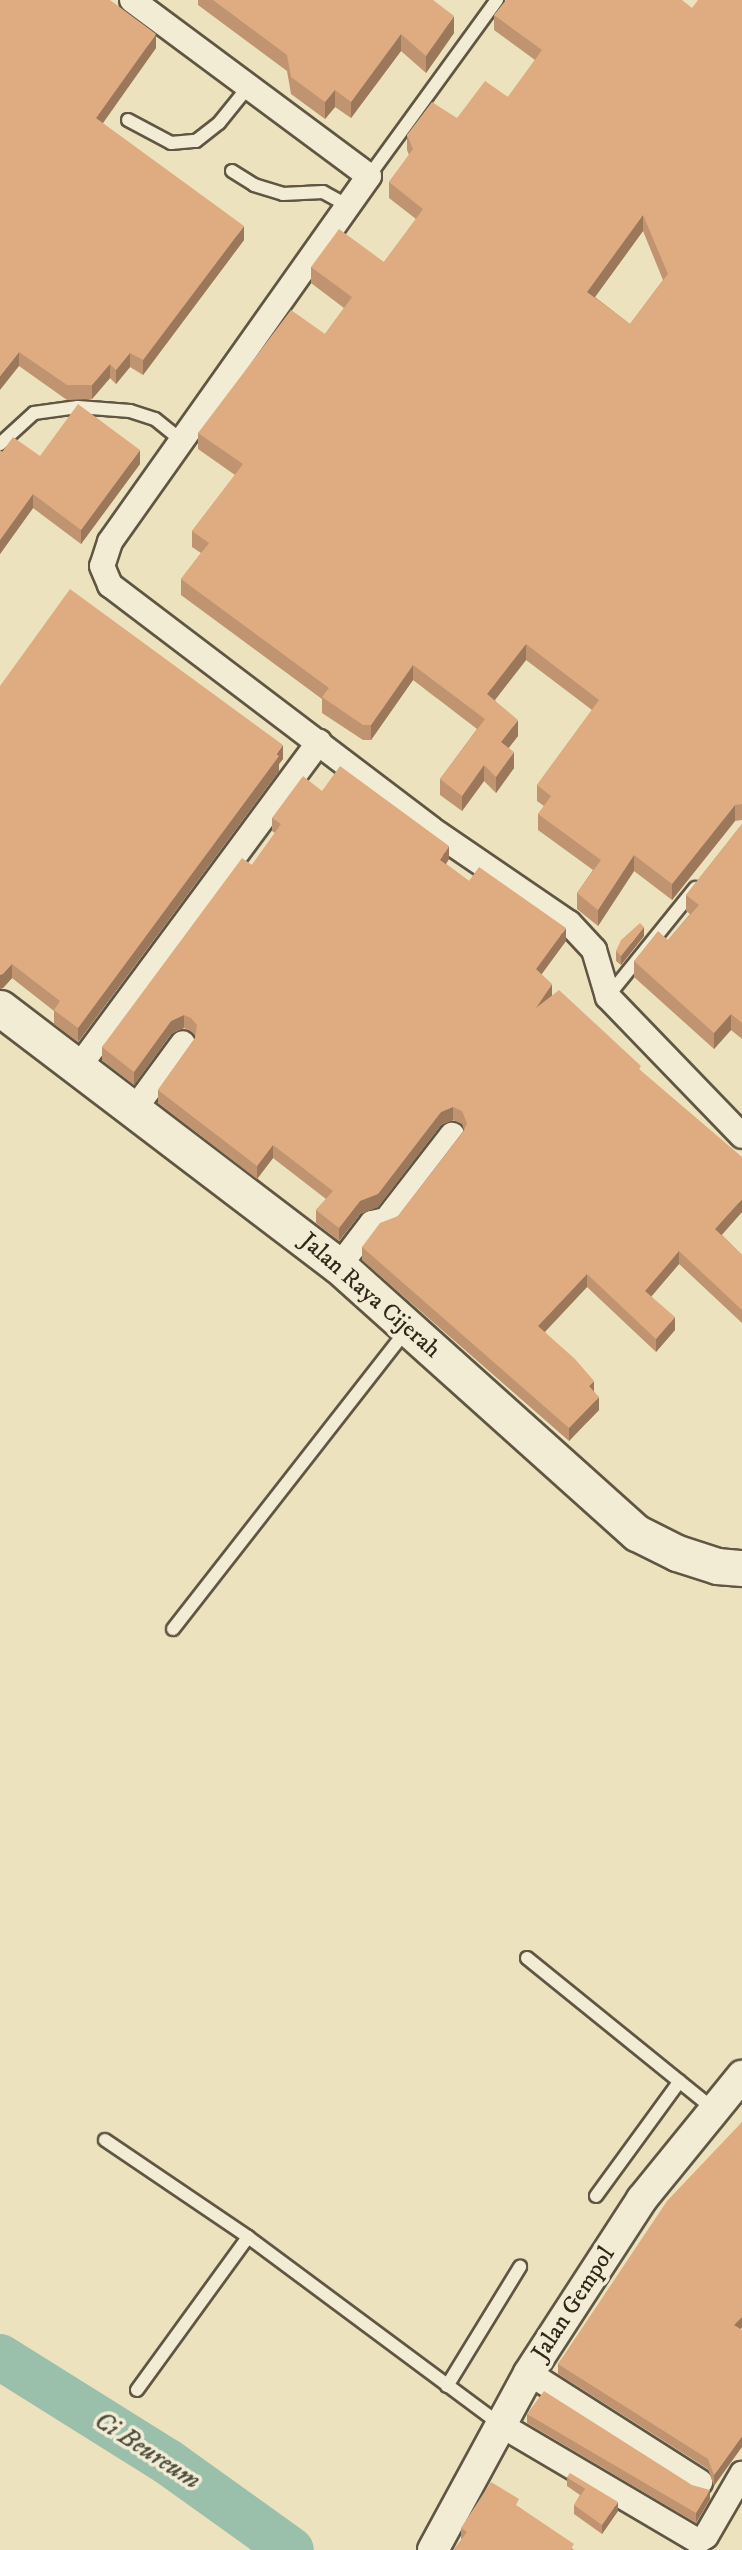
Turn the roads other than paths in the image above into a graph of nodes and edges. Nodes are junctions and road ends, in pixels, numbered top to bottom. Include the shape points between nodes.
1 (132, 0) edge
2 (497, 0) edge
3 (248, 87) junction
4 (128, 120) dead end
5 (232, 171) dead end
6 (369, 176) junction
7 (348, 206) junction
8 (181, 440) junction
9 (0, 444) edge
10 (319, 742) junction
11 (701, 879) edge
12 (608, 997) junction
13 (0, 1008) edge
14 (183, 1043) dead end
15 (80, 1065) junction
16 (136, 1107) junction
17 (452, 1135) dead end
18 (742, 1136) edge
19 (339, 1266) junction
20 (409, 1328) junction
21 (742, 1568) edge
22 (173, 1629) dead end
23 (527, 1958) dead end
24 (742, 2076) edge
25 (680, 2081) junction
26 (712, 2108) junction
27 (105, 2140) dead end
28 (596, 2196) dead end
29 (248, 2238) junction
30 (520, 2267) dead end
31 (529, 2373) junction
32 (447, 2386) junction
33 (137, 2390) dead end
34 (501, 2425) junction
35 (742, 2474) edge
36 (700, 2482) dead end
37 (433, 2550) edge

1 - 3 street
2 - 6 lane
3 - 4 lane via 219,123 196,141 171,143
3 - 6 street
5 - 7 lane via 283,194 323,192
6 - 7 street
7 - 8 street
8 - 9 lane via 155,419 130,411 78,407 34,413
8 - 10 street via 110,542 102,566 110,585
10 - 12 street via 431,828 569,923 594,950
10 - 15 street
11 - 12 lane
12 - 18 street
13 - 15 main road, Jalan Raya Cijerah
14 - 16 street
15 - 16 main road, Jalan Raya Cijerah
16 - 19 main road, Jalan Raya Cijerah
17 - 19 street via 386,1220 372,1223
19 - 20 main road, Jalan Raya Cijerah
20 - 21 main road, Jalan Raya Cijerah via 637,1533 677,1553 717,1566
20 - 22 lane
23 - 25 lane
24 - 26 street, Jalan Gempol
25 - 26 lane
25 - 28 lane
26 - 31 street, Jalan Gempol via 642,2199
27 - 29 lane
29 - 32 lane
29 - 33 lane
30 - 32 lane
31 - 34 street, Jalan Gempol
31 - 36 street
32 - 34 lane
34 - 35 street via 698,2541 706,2536
34 - 37 street, Jalan Gempol

